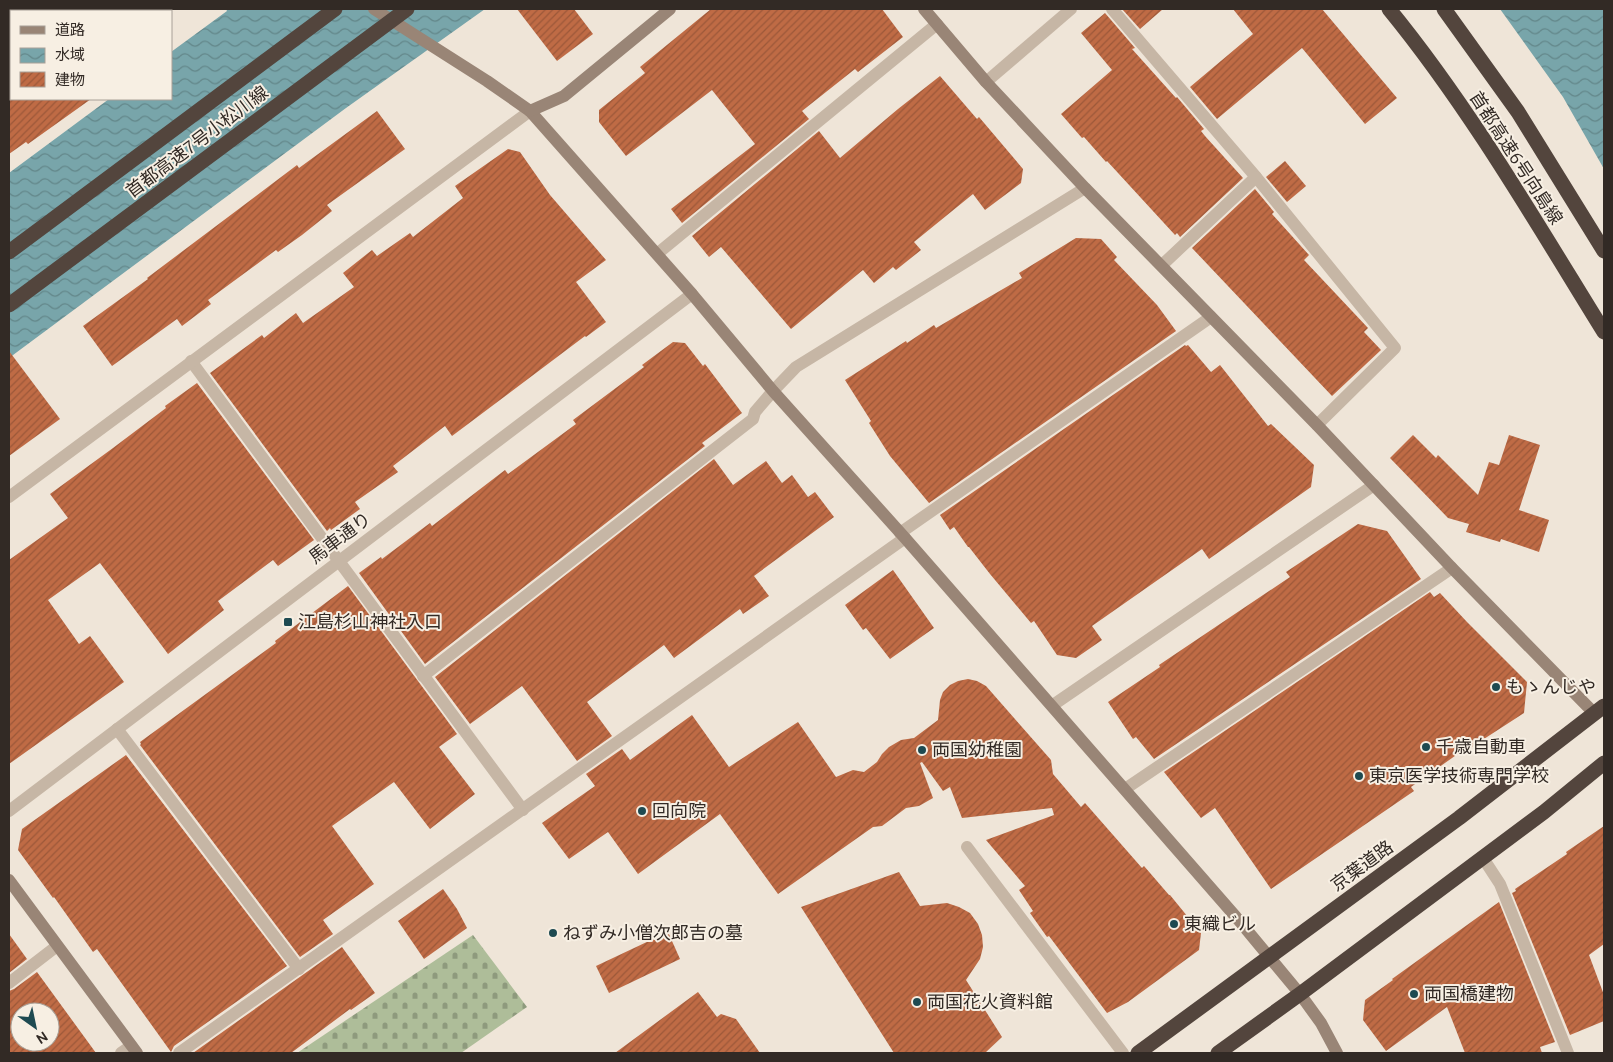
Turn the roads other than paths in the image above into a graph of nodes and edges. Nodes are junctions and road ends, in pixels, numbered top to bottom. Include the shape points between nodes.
1 (335, 9) edge
2 (374, 9) edge
3 (407, 9) edge
4 (670, 9) edge
5 (924, 9) edge
6 (1071, 9) edge
7 (1112, 9) edge
8 (1389, 9) edge
9 (1444, 9) edge
10 (937, 24) junction
11 (986, 82) junction
12 (530, 111) junction
13 (1256, 177) junction
14 (1085, 188) junction
15 (1604, 251) edge
16 (9, 252) edge
17 (657, 254) junction
18 (1162, 265) junction
19 (692, 294) junction
20 (9, 305) edge
21 (1212, 317) junction
22 (1604, 332) edge
23 (191, 362) junction
24 (773, 391) junction
25 (1317, 425) junction
26 (1374, 485) junction
27 (9, 496) edge
28 (903, 536) junction
29 (338, 562) junction
30 (1452, 568) junction
31 (423, 676) junction
32 (1052, 705) junction
33 (1599, 709) edge
34 (117, 729) junction
35 (1604, 763) edge
36 (1125, 789) junction
37 (523, 810) junction
38 (9, 811) edge
39 (967, 847) dead end
40 (1483, 858) junction
41 (9, 880) edge
42 (57, 946) junction
43 (1270, 957) junction
44 (299, 969) junction
45 (9, 983) edge
46 (1300, 994) junction
47 (130, 1051) edge
48 (179, 1053) edge
49 (1123, 1053) edge
50 (1138, 1053) edge
51 (1218, 1053) edge
52 (1336, 1053) edge
53 (1568, 1053) edge

1 - 16 highway, 首都高速7号小松川線
2 - 12 street
3 - 20 highway, 首都高速7号小松川線, bridge
4 - 12 street via 564,96
5 - 10 street
6 - 11 street
7 - 13 street
8 - 22 highway, 首都高速6号向島線 via 1482,138
9 - 15 highway, 首都高速6号向島線 via 1518,112
10 - 11 street
10 - 17 street
11 - 14 street
12 - 17 street
12 - 23 street
13 - 18 street
13 - 25 street via 1395,348
14 - 18 street
14 - 24 street via 796,367
17 - 19 street
18 - 21 street
19 - 24 street
19 - 29 street, 馬車通り
21 - 25 street
21 - 28 street
23 - 27 street
23 - 29 street
24 - 28 street
24 - 31 street via 753,419
25 - 26 street
26 - 30 street
26 - 32 street
28 - 32 street
28 - 37 street
29 - 31 street
29 - 34 street, 馬車通り
30 - 33 street
30 - 36 street
31 - 37 street
32 - 36 street
33 - 43 highway, 京葉道路 via 1459,818
34 - 38 street, 馬車通り
34 - 44 street
35 - 40 highway
36 - 43 street
37 - 44 street
39 - 49 street
40 - 46 highway
40 - 53 street via 1500,884
41 - 42 street
42 - 45 street
42 - 47 street
43 - 46 street
43 - 50 highway, 京葉道路
44 - 48 street
46 - 51 highway
46 - 52 street via 1321,1023

